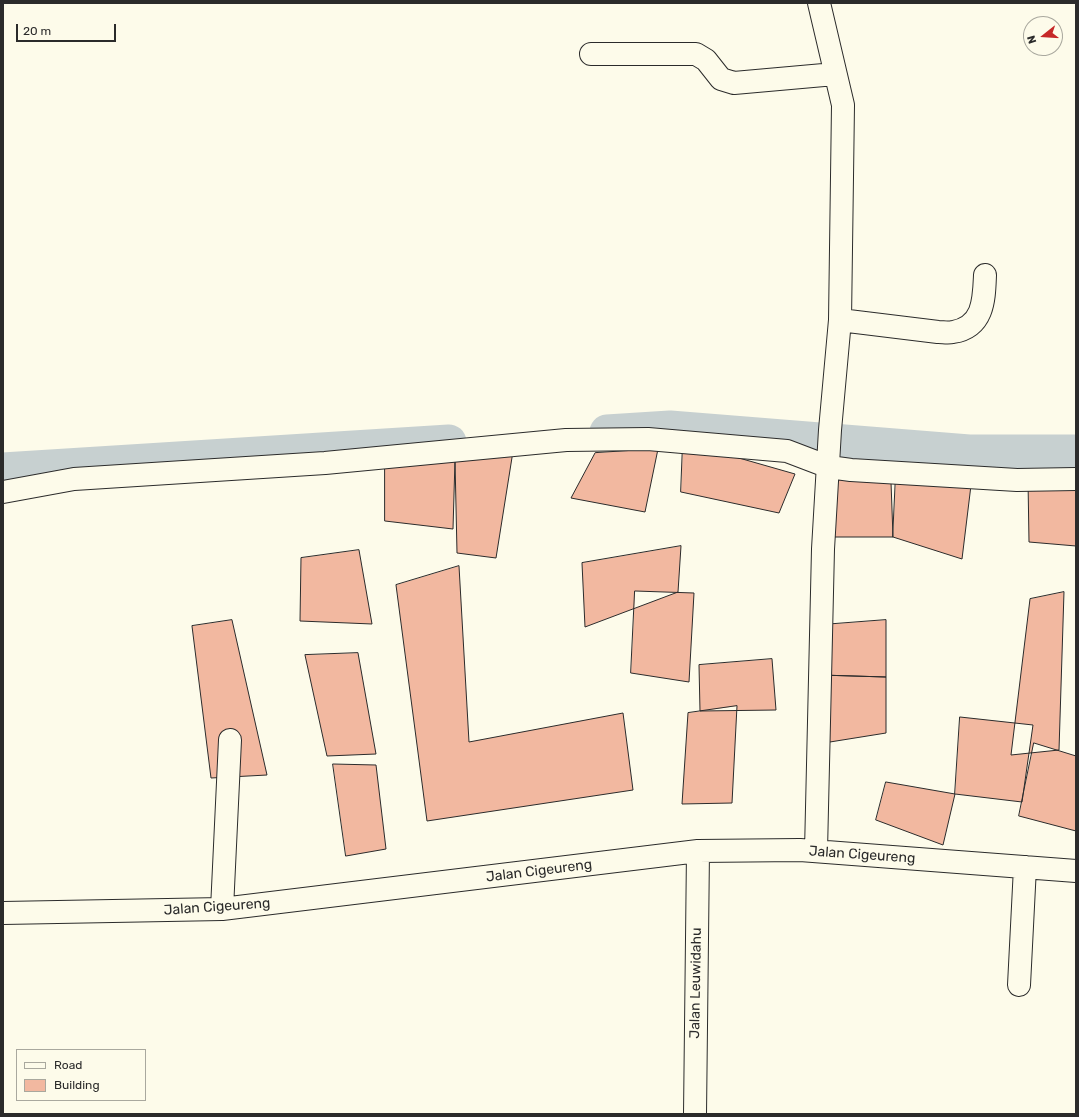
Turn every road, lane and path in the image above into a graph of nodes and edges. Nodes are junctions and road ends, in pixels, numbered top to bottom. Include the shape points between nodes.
1 (819, 3) edge
2 (591, 54) dead end
3 (836, 74) junction
4 (986, 275) dead end
5 (840, 320) junction
6 (829, 463) junction
7 (1076, 479) edge
8 (3, 492) edge
9 (230, 740) dead end
10 (816, 851) junction
11 (698, 852) junction
12 (1025, 867) junction
13 (1076, 871) edge
14 (222, 909) junction
15 (3, 913) edge
16 (1019, 985) dead end
17 (695, 1114) edge

1 - 3 street
2 - 3 street via 696,54 706,60 721,79 734,83
3 - 5 street via 843,105
4 - 5 street via 983,305 978,317 967,327 954,332
5 - 6 street
6 - 7 street via 851,470 1017,480
6 - 8 street via 787,451 648,439 566,440 325,463 74,479
6 - 10 street via 823,549
9 - 14 street
10 - 11 street, Jalan Cigeureng
10 - 12 street, Jalan Cigeureng
11 - 14 street, Jalan Cigeureng
11 - 17 street, Jalan Leuwidahu
12 - 13 street, Jalan Cigeureng
12 - 16 street
14 - 15 street, Jalan Cigeureng

